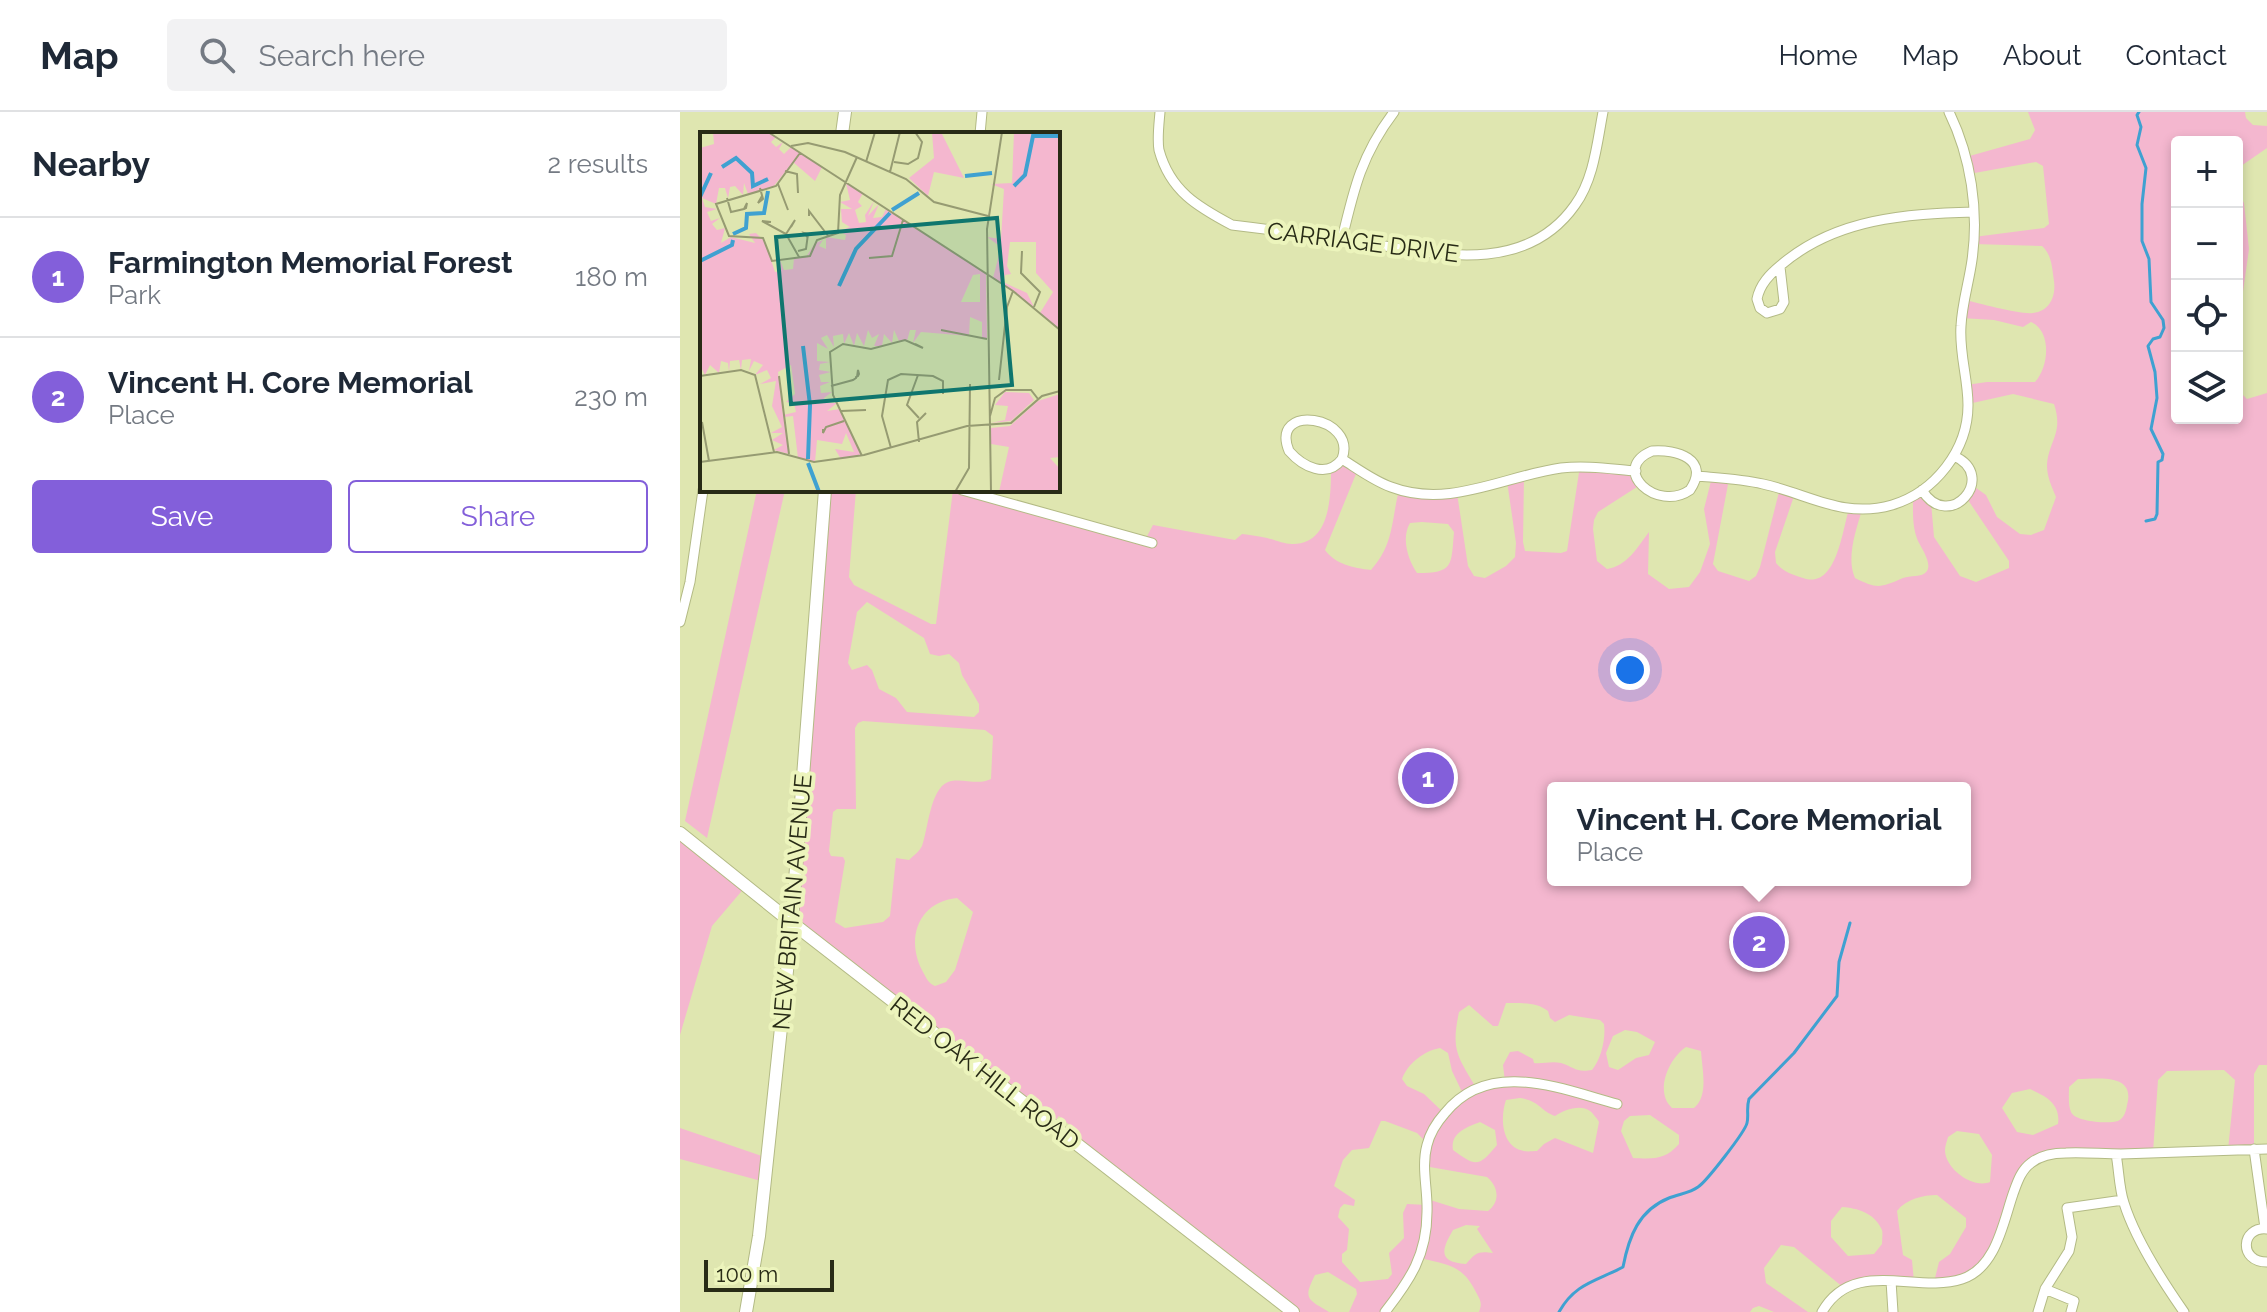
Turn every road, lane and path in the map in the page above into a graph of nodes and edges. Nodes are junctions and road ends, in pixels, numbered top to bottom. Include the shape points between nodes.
1 (845, 112) edge
2 (982, 112) edge
3 (1160, 112) edge
4 (1394, 112) edge
5 (1603, 112) edge
6 (1949, 112) edge
7 (842, 132) edge
8 (980, 132) edge
9 (1974, 212) junction
10 (1342, 239) junction
11 (1780, 267) junction
12 (1954, 456) junction
13 (1342, 459) junction
14 (1636, 471) junction
15 (1697, 476) junction
16 (1922, 490) junction
17 (703, 492) edge
18 (825, 492) edge
19 (969, 492) edge
20 (1152, 543) dead end
21 (680, 622) edge
22 (680, 833) edge
23 (791, 922) junction
24 (1617, 1104) dead end
25 (2254, 1149) junction
26 (2267, 1149) edge
27 (2116, 1154) junction
28 (2123, 1200) junction
29 (2266, 1229) edge
30 (2267, 1262) edge
31 (1891, 1281) junction
32 (2045, 1289) junction
33 (746, 1312) edge
34 (1293, 1312) edge
35 (1385, 1312) edge
36 (1822, 1312) edge
37 (1893, 1312) edge
38 (2038, 1312) edge
39 (2071, 1312) edge
40 (2184, 1312) edge

1 - 7 street
2 - 8 street
3 - 10 street, CARRIAGE DRIVE via 1159,148 1171,179 1198,207 1232,225
4 - 10 street via 1358,175
5 - 10 street, CARRIAGE DRIVE via 1581,195 1563,220 1528,243 1465,256
6 - 9 street via 1965,152
9 - 11 street via 1905,215 1859,225 1813,243
9 - 12 street via 1960,329 1968,404
11 - 11 street via 1757,295 1757,304 1767,313 1776,312 1784,302
12 - 16 street
12 - 16 street via 1972,476 1964,500 1939,506
13 - 13 street via 1343,440 1325,425 1305,419 1289,430 1289,451 1316,470 1331,469
13 - 14 street via 1389,487 1413,494 1464,492 1580,466
14 - 15 street via 1645,490 1669,496 1690,490
14 - 15 street via 1646,454 1667,451 1689,458
15 - 16 street via 1763,484 1849,509 1885,507
17 - 21 street
18 - 23 street, NEW BRITAIN AVENUE
19 - 20 street
22 - 23 street, RED OAK HILL ROAD
23 - 33 street, NEW BRITAIN AVENUE via 759,1236
23 - 34 street, RED OAK HILL ROAD
24 - 35 street via 1516,1080 1469,1092 1452,1104 1427,1143 1427,1213 1418,1265
25 - 26 street
25 - 27 street
25 - 29 street
27 - 28 street
27 - 31 street via 2042,1156 2027,1165 2019,1179 1994,1250 1981,1269 1942,1282
28 - 32 street via 2067,1208 2069,1251
28 - 40 street
29 - 30 street via 2252,1231 2247,1253 2256,1262
31 - 36 street via 1844,1288
31 - 37 street
32 - 38 street
32 - 39 street via 2074,1301

